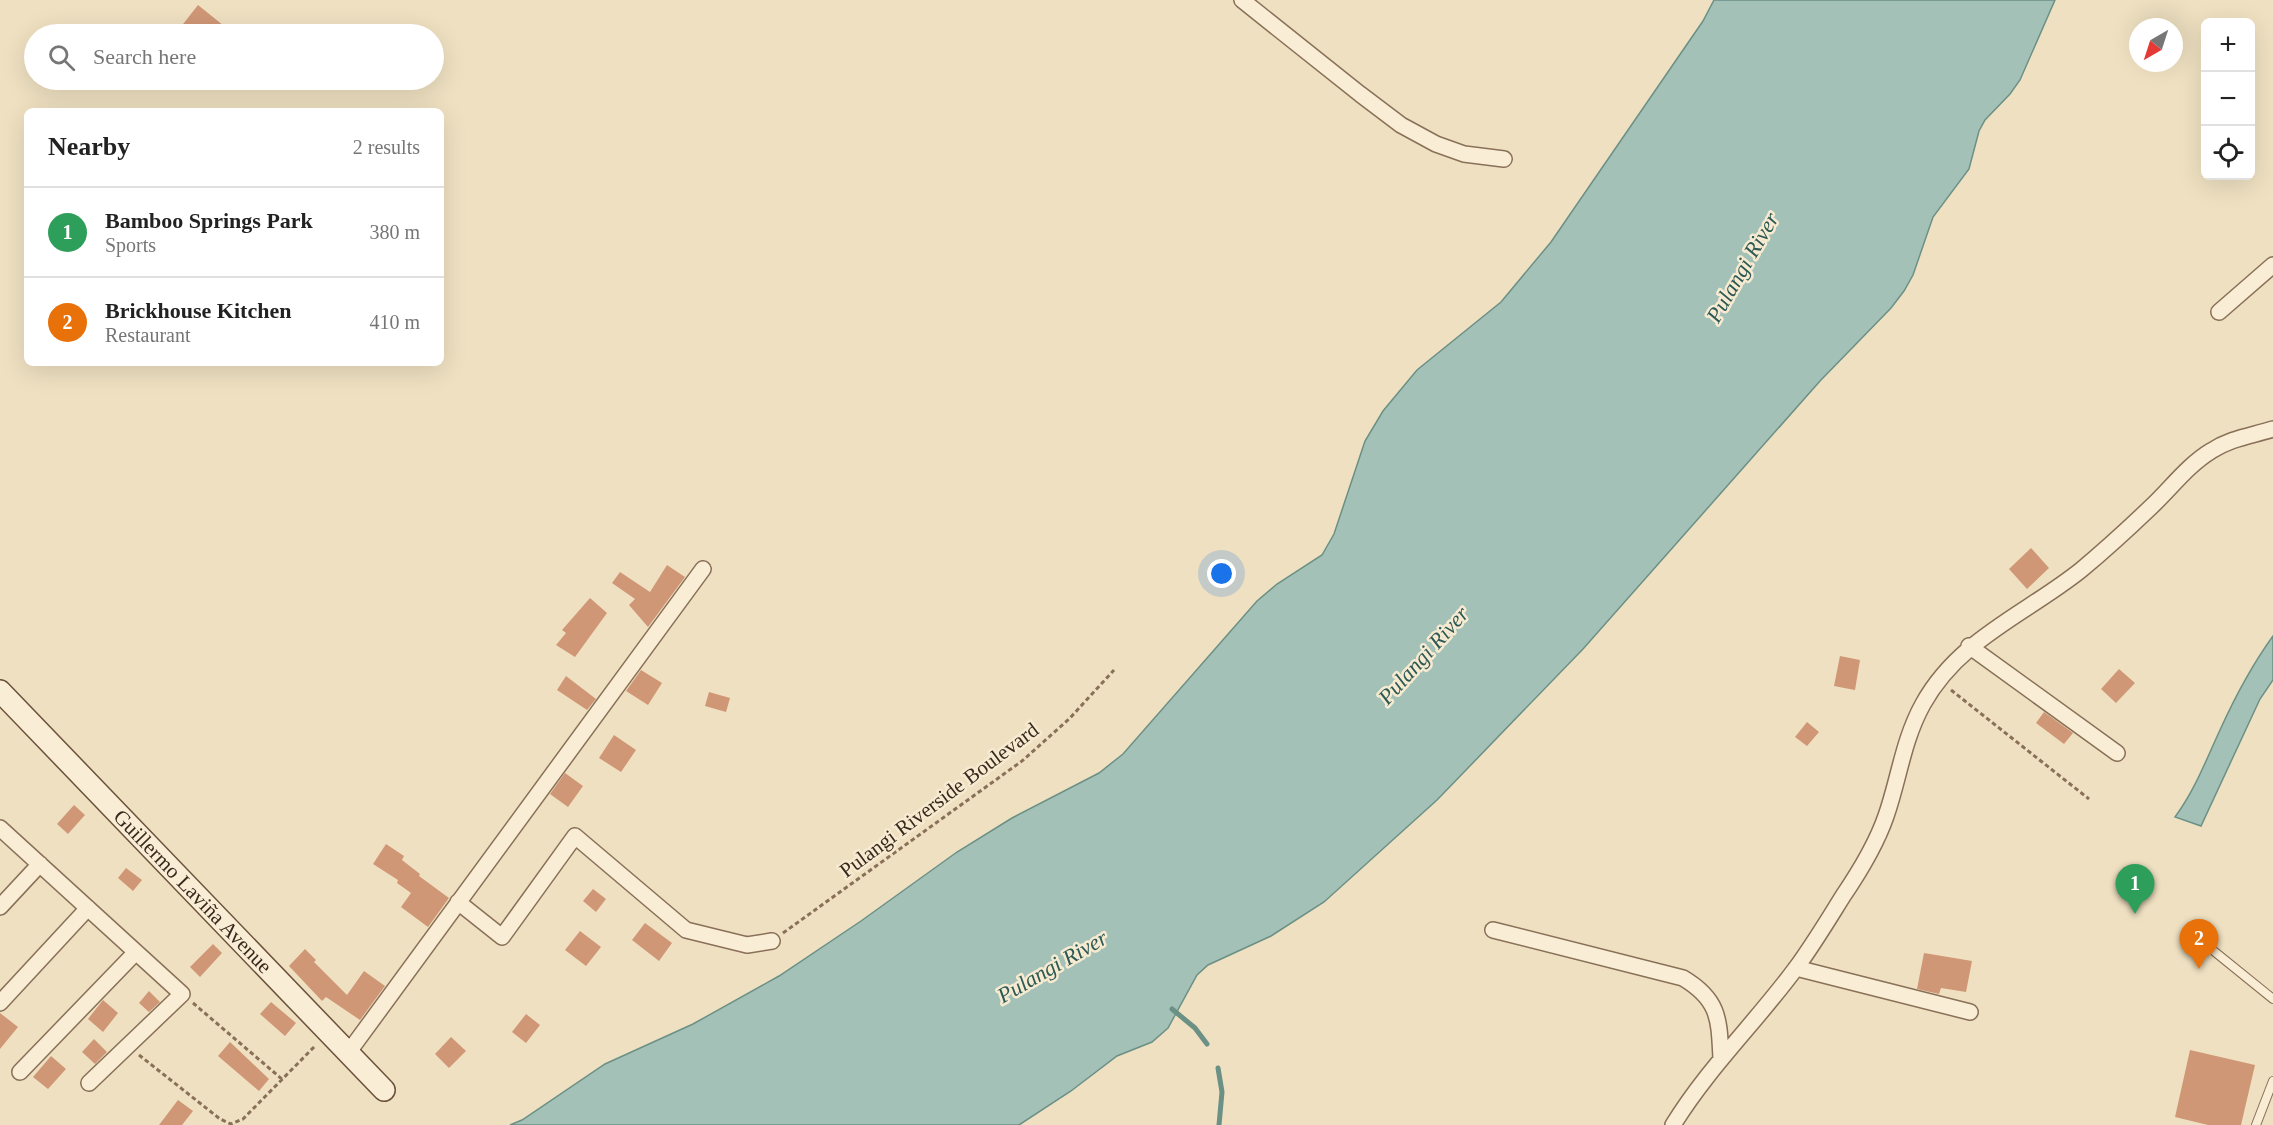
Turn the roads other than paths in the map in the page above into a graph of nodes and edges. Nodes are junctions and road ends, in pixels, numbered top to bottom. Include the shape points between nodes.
1 (1242, 0) edge
2 (1504, 159) dead end
3 (2273, 265) edge
4 (2218, 312) dead end
5 (2273, 429) edge
6 (703, 569) dead end
7 (1969, 646) junction
8 (0, 691) edge
9 (2116, 753) dead end
10 (0, 828) edge
11 (40, 864) junction
12 (458, 902) junction
13 (0, 907) edge
14 (88, 908) junction
15 (1493, 930) dead end
16 (772, 941) road end
17 (136, 952) junction
18 (2215, 952) dead end
19 (1796, 968) junction
20 (2273, 999) edge
21 (0, 1004) edge
22 (1970, 1012) dead end
23 (348, 1053) junction
24 (1721, 1059) junction
25 (20, 1072) dead end
26 (2273, 1081) edge
27 (89, 1083) dead end
28 (384, 1090) dead end
29 (1673, 1125) edge
30 (2256, 1125) edge

1 - 2 street via 1401,124 1436,144 1464,154
3 - 4 street
5 - 7 street via 2240,436 2210,451 2080,570
6 - 12 street
7 - 9 street
7 - 19 street via 1938,680 1924,703 1908,735 1886,816 1872,849
8 - 23 street, Guillermo Laviña Avenue
10 - 11 street
11 - 13 street
11 - 14 street
12 - 16 street via 502,937 575,836 686,930 747,945
12 - 23 street
14 - 17 street
14 - 21 street
15 - 24 street via 1683,978 1709,1000 1719,1019
17 - 25 street
17 - 27 street via 182,994
18 - 20 lane
19 - 22 street
19 - 24 street
23 - 28 street, Guillermo Laviña Avenue
24 - 29 street
26 - 30 lane

